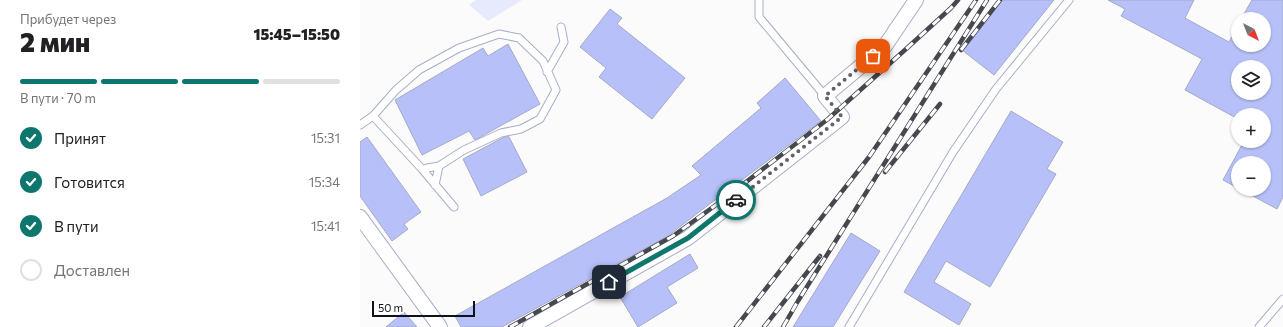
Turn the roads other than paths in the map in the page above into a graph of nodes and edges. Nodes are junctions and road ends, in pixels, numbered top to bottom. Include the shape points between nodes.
1 (759, 0) edge
2 (916, 0) edge
3 (1069, 0) edge
4 (560, 27) dead end
5 (547, 72) junction
6 (825, 96) junction
7 (373, 116) junction
8 (360, 125) edge
9 (439, 166) junction
10 (422, 168) junction
11 (435, 185) junction
12 (454, 207) dead end
13 (360, 217) edge
14 (1283, 299) edge
15 (440, 327) edge
16 (530, 327) edge
17 (849, 327) edge
18 (1259, 327) edge

1 - 6 lane via 759,17
2 - 6 street via 885,46
3 - 17 lane via 996,89 953,152
4 - 5 lane via 564,42
5 - 7 lane via 543,61 520,38 499,34 459,48 419,70 396,90
5 - 9 lane via 556,90 540,119 521,129 501,133 464,150
6 - 16 street via 842,117 688,238
7 - 8 lane
7 - 10 lane
9 - 10 lane
9 - 11 lane
10 - 11 lane
11 - 12 lane
13 - 15 street
14 - 18 lane

